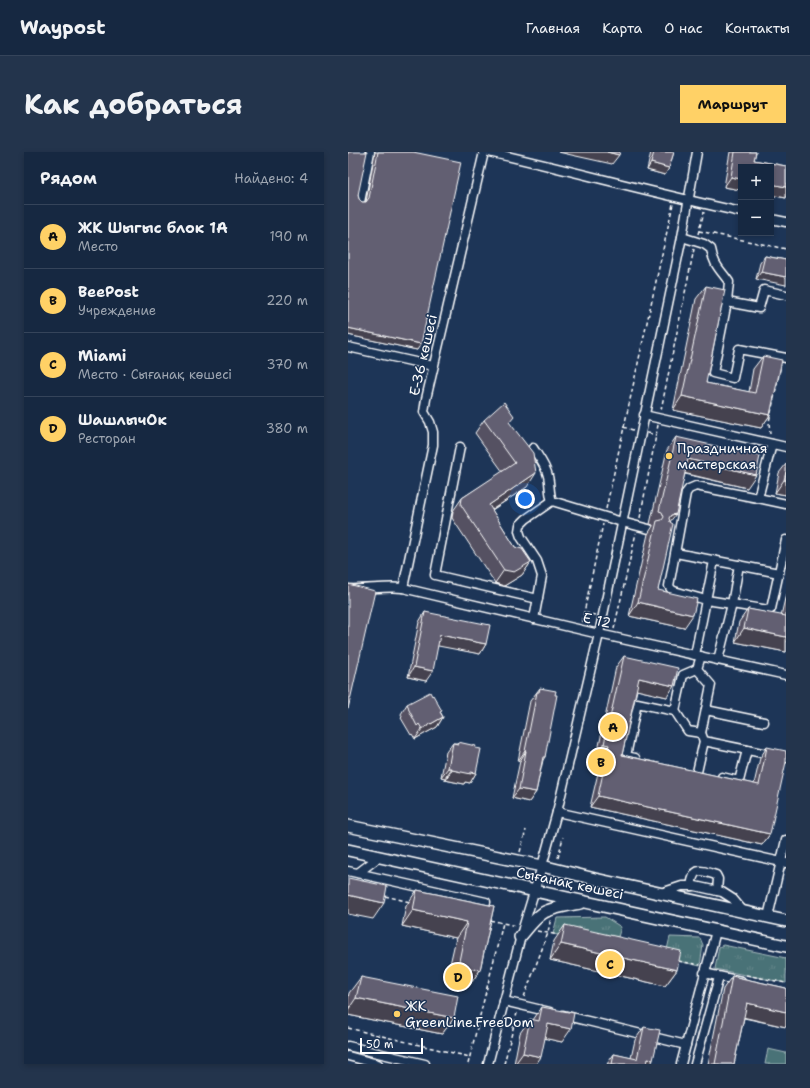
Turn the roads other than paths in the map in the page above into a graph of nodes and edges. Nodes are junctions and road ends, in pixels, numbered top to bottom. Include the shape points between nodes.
1 (370, 152) edge
2 (484, 152) edge
3 (489, 152) edge
4 (697, 152) edge
5 (688, 201) junction
6 (360, 202) edge
7 (738, 211) edge
8 (774, 220) edge
9 (786, 222) edge
10 (682, 237) junction
11 (786, 296) edge
12 (727, 302) junction
13 (348, 347) edge
14 (784, 358) edge
15 (433, 366) junction
16 (644, 415) junction
17 (772, 444) junction
18 (460, 447) dead end
19 (786, 447) edge
20 (533, 448) dead end
21 (758, 498) junction
22 (552, 501) junction
23 (786, 504) edge
24 (622, 522) junction
25 (649, 529) dead end
26 (786, 540) edge
27 (676, 554) junction
28 (784, 559) edge
29 (714, 561) junction
30 (739, 565) junction
31 (779, 573) junction
32 (403, 588) junction
33 (348, 589) edge
34 (538, 598) junction
35 (706, 600) junction
36 (732, 604) junction
37 (534, 619) junction
38 (598, 634) junction
39 (698, 655) junction
40 (718, 660) junction
41 (697, 669) junction
42 (786, 675) edge
43 (706, 710) junction
44 (675, 711) junction
45 (764, 722) dead end
46 (701, 733) junction
47 (704, 741) junction
48 (747, 750) junction
49 (786, 758) edge
50 (640, 760) edge
51 (557, 812) junction
52 (348, 826) edge
53 (786, 840) edge
54 (348, 850) edge
55 (379, 857) junction
56 (784, 863) edge
57 (542, 866) junction
58 (348, 871) edge
59 (358, 873) junction
60 (691, 886) junction
61 (534, 891) junction
62 (717, 891) junction
63 (660, 893) junction
64 (486, 902) dead end
65 (588, 902) junction
66 (744, 912) junction
67 (768, 918) junction
68 (786, 921) edge
69 (524, 931) junction
70 (716, 931) junction
71 (786, 946) edge
72 (705, 970) junction
73 (719, 977) junction
74 (749, 983) edge
75 (504, 1001) junction
76 (686, 1045) junction
77 (348, 1046) edge
78 (348, 1056) edge
79 (378, 1064) edge
80 (425, 1064) edge
81 (488, 1064) edge
82 (681, 1064) edge
83 (695, 1064) edge

1 - 6 street
2 - 15 street, Е-36 көшесі
3 - 5 street
4 - 5 street
5 - 7 street
5 - 10 street
8 - 9 street
10 - 12 street via 711,249 717,268 730,282
10 - 16 street
11 - 12 street via 764,290 759,308
12 - 14 street via 713,373 732,378 739,348
13 - 15 street
15 - 32 street, Е-36 көшесі via 424,412 433,432 433,445
16 - 17 street
16 - 24 street
17 - 19 street
17 - 21 street
18 - 34 street via 435,575
20 - 22 street via 548,474
21 - 23 street
21 - 27 street via 692,487 686,493 675,535
22 - 24 street
22 - 34 street via 526,519 520,525 519,531 540,568 542,576
24 - 25 street
24 - 38 street
26 - 28 street
27 - 29 street
27 - 35 street via 669,586 671,589
28 - 31 street
29 - 30 street
29 - 35 street
30 - 31 street
30 - 36 street
31 - 36 street via 770,610
32 - 33 street, E 12 via 391,586
32 - 37 street, E 12
34 - 37 street
35 - 36 street
35 - 39 street
36 - 40 street
37 - 38 street, E 12
38 - 39 street, E 12
38 - 51 street
39 - 40 street, E 12
39 - 41 street
40 - 42 street, E 12
41 - 43 street via 711,685
41 - 44 street via 683,675
43 - 45 street
43 - 46 street
44 - 46 street via 688,731
44 - 50 street via 636,703 626,756
46 - 47 street
47 - 48 street
47 - 48 street via 700,773 739,781
48 - 49 street
51 - 56 street
51 - 57 street
52 - 57 main road, Сығанақ көшесі
53 - 56 street
54 - 55 main road, Сығанақ көшесі
55 - 59 street
55 - 61 main road, Сығанақ көшесі
56 - 67 street
57 - 61 street
57 - 63 main road, Сығанақ көшесі
58 - 59 street
59 - 64 street
60 - 62 street
60 - 62 street via 695,873 703,871 716,875
60 - 63 street
61 - 65 main road, Сығанақ көшесі
61 - 69 street
62 - 66 street via 733,899
63 - 66 main road, Сығанақ көшесі
65 - 69 main road via 543,913
65 - 70 main road, Сығанақ көшесі
66 - 67 main road, Сығанақ көшесі
67 - 68 main road, Сығанақ көшесі
69 - 75 street
70 - 71 main road, Сығанақ көшесі
70 - 72 street
72 - 73 street
72 - 76 street
73 - 74 street
73 - 83 street
75 - 76 street
75 - 81 street
76 - 82 street
77 - 80 street
78 - 79 street

